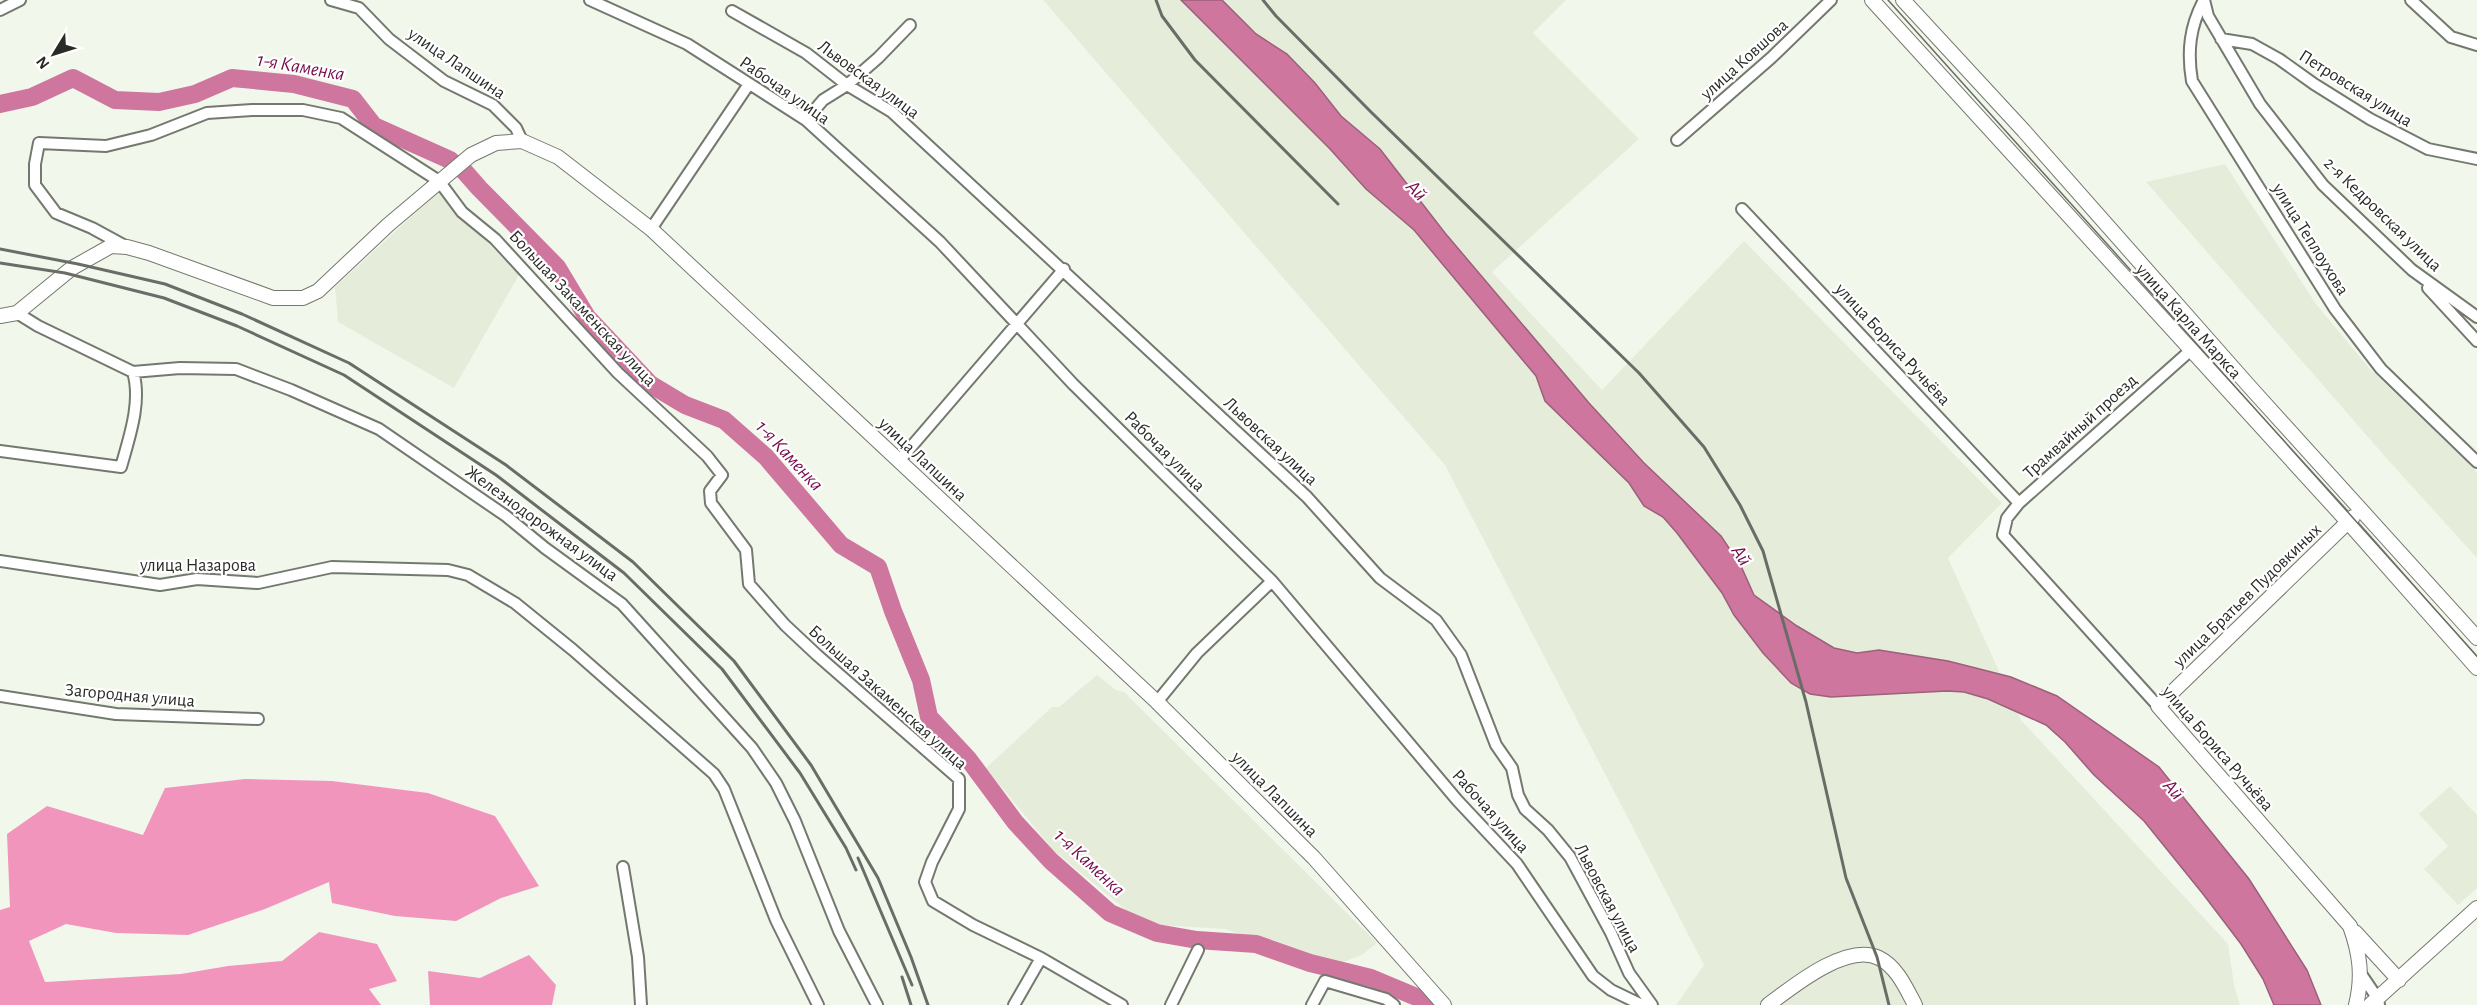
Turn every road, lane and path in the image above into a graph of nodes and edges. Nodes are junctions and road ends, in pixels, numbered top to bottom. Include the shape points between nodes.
1 (20, 0) edge
2 (331, 0) edge
3 (590, 0) edge
4 (1831, 0) edge
5 (1872, 0) edge
6 (1903, 0) edge
7 (2204, 0) edge
8 (2411, 0) edge
9 (0, 10) edge
10 (732, 10) dead end
11 (910, 25) dead end
12 (2221, 39) junction
13 (2477, 45) edge
14 (749, 84) junction
15 (846, 85) junction
16 (806, 120) junction
17 (1677, 140) dead end
18 (522, 141) junction
19 (2477, 159) edge
20 (439, 181) junction
21 (1742, 209) dead end
22 (651, 229) junction
23 (127, 247) junction
24 (1064, 269) junction
25 (2412, 270) junction
26 (17, 313) junction
27 (0, 316) edge
28 (2477, 317) edge
29 (1016, 323) junction
30 (2477, 341) edge
31 (2191, 350) junction
32 (133, 372) junction
33 (0, 451) edge
34 (899, 461) junction
35 (2477, 462) edge
36 (2019, 503) junction
37 (2361, 509) junction
38 (2348, 522) junction
39 (2004, 535) joint
40 (0, 561) edge
41 (1272, 581) junction
42 (2477, 638) edge
43 (2477, 668) edge
44 (0, 696) edge
45 (1157, 702) junction
46 (2158, 706) junction
47 (258, 719) dead end
48 (623, 867) dead end
49 (2477, 908) edge
50 (2350, 926) junction
51 (1197, 950) dead end
52 (1041, 958) junction
53 (2361, 974) junction
54 (2399, 980) junction
55 (2376, 1003) edge
56 (641, 1005) edge
57 (818, 1005) edge
58 (877, 1005) edge
59 (1014, 1005) edge
60 (1122, 1005) edge
61 (1171, 1005) edge
62 (1312, 1005) edge
63 (1394, 1005) edge
64 (1444, 1005) edge
65 (1642, 1005) edge
66 (1652, 1005) edge
67 (1768, 1005) edge
68 (1915, 1005) edge
69 (2356, 1005) edge

1 - 9 street
2 - 18 street, улица Лапшина via 358,8 389,39 444,81 493,105 516,128
3 - 14 street, Рабочая улица via 687,44
4 - 17 street, улица Ковшова
5 - 31 street, улица Карла Маркса
6 - 37 street, улица Карла Маркса
7 - 12 street, 2-я Кедровская улица
7 - 35 street, улица Теплоухова via 2190,40 2192,81 2335,309 2381,369
8 - 13 street via 2451,37
10 - 15 street, Львовская улица via 806,53
11 - 15 street
12 - 19 street, Петровская улица via 2252,44 2370,119 2427,149
12 - 25 street, 2-я Кедровская улица via 2260,104 2323,185
14 - 16 street, Рабочая улица
14 - 22 street
15 - 16 street via 823,100
15 - 24 street, Львовская улица via 892,112
16 - 29 street, Рабочая улица via 940,242
18 - 20 street via 496,143 471,155
18 - 22 street, улица Лапшина via 558,157
20 - 23 street via 318,291 303,298 273,298
20 - 23 street, Большая Закаменская улица via 341,118 303,110 207,113 151,135 106,146 39,143 35,185 56,213
20 - 52 street, Большая Закаменская улица via 462,212 495,239 618,373 722,475 710,491 711,503 746,550 749,584 817,655 959,779 959,809 925,882 933,901 973,926
21 - 36 street, улица Бориса Ручьёва
22 - 34 street, улица Лапшина
23 - 26 street via 100,250
24 - 29 street
24 - 66 street, Львовская улица via 1307,497 1380,578 1436,620 1461,655 1496,745 1512,768 1525,809 1570,857 1629,973
25 - 28 street, 2-я Кедровская улица
25 - 30 street
26 - 27 street
26 - 32 street
29 - 34 street
29 - 41 street, Рабочая улица
31 - 36 street, Трамвайный проезд
31 - 38 street, улица Карла Маркса
32 - 33 street via 137,385 132,427 121,467
32 - 58 street, Железнодорожная улица via 236,369 379,429 506,516 622,604 752,747 776,783 839,931
34 - 45 street, улица Лапшина
36 - 39 street, Трамвайный проезд via 2007,518
37 - 38 street, улица Братьев Пудовкиных
37 - 42 street, улица Карла Маркса
38 - 43 street, улица Карла Маркса
38 - 46 street, улица Братьев Пудовкиных
39 - 46 street, улица Бориса Ручьёва
40 - 57 street, улица Назарова via 160,585 197,579 258,583 332,567 448,570 468,575 523,609 714,774 724,789 776,920
41 - 45 street via 1197,653
41 - 65 street, Рабочая улица via 1457,800 1517,864 1593,975 1611,990
44 - 47 street, Загородная улица via 116,714
45 - 64 street, улица Лапшина via 1314,858
46 - 50 street, улица Бориса Ручьёва
48 - 56 street via 638,957
49 - 54 street
50 - 53 street, улица Бориса Ручьёва via 2359,951
50 - 54 street
51 - 61 street
52 - 59 street
52 - 60 street
53 - 55 street
53 - 69 street, улица Бориса Ручьёва
54 - 55 street
62 - 63 street via 1325,981 1386,999
67 - 68 street via 1837,960 1858,956 1877,957 1888,964

